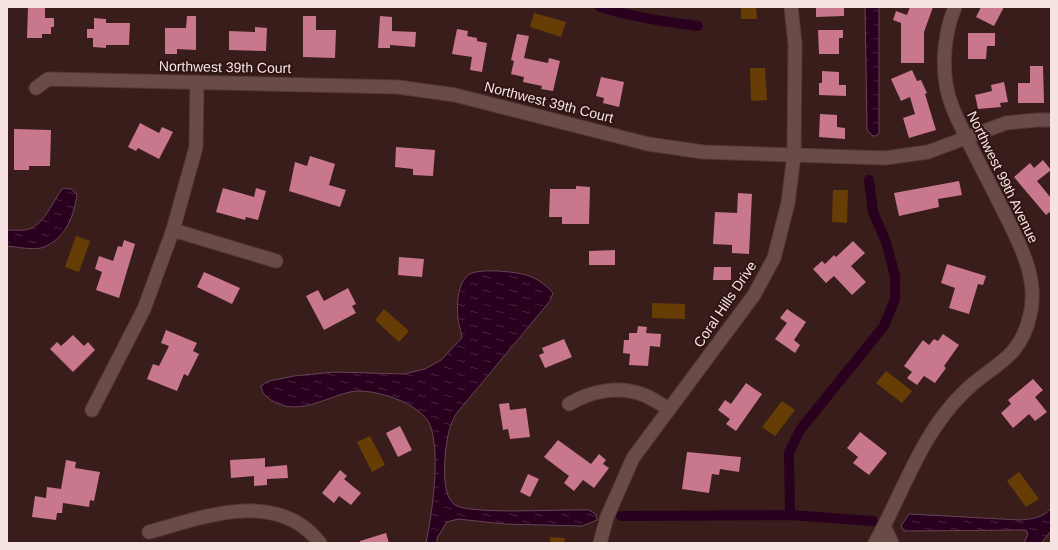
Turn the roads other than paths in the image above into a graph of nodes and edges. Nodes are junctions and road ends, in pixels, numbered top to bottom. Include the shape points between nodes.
1 (791, 7) edge
2 (955, 7) edge
3 (197, 82) junction
4 (36, 88) dead end
5 (1051, 120) edge
6 (967, 138) junction
7 (794, 155) junction
8 (173, 230) junction
9 (276, 261) dead end
10 (569, 404) dead end
11 (669, 409) junction
12 (92, 410) dead end
13 (884, 526) junction
14 (149, 532) dead end
15 (320, 543) edge
16 (600, 543) edge
17 (875, 543) edge
18 (892, 543) edge

1 - 7 street, Coral Hills Drive via 795,51
2 - 6 street, Northwest 99th Avenue via 945,46 945,76 951,105
3 - 4 street, Northwest 39th Court via 48,79
3 - 7 street, Northwest 39th Court via 398,87 455,95 648,144 703,152
3 - 8 street via 196,147
5 - 6 street, Northwest 39th Court via 1006,123
6 - 7 street, Northwest 39th Court via 928,152 885,158
6 - 13 street, Northwest 99th Avenue via 1018,240 1030,273 1034,292 1030,314 1025,333 1017,348 966,390 938,420 925,441
7 - 11 street, Coral Hills Drive via 788,203 774,258 754,295
8 - 9 street
8 - 12 street via 144,309
10 - 11 street via 584,395 621,390 641,394
11 - 16 street, Coral Hills Drive via 633,458 607,517
13 - 17 street, Northwest 99th Avenue
13 - 18 street
14 - 15 street via 202,517 251,510 291,518

